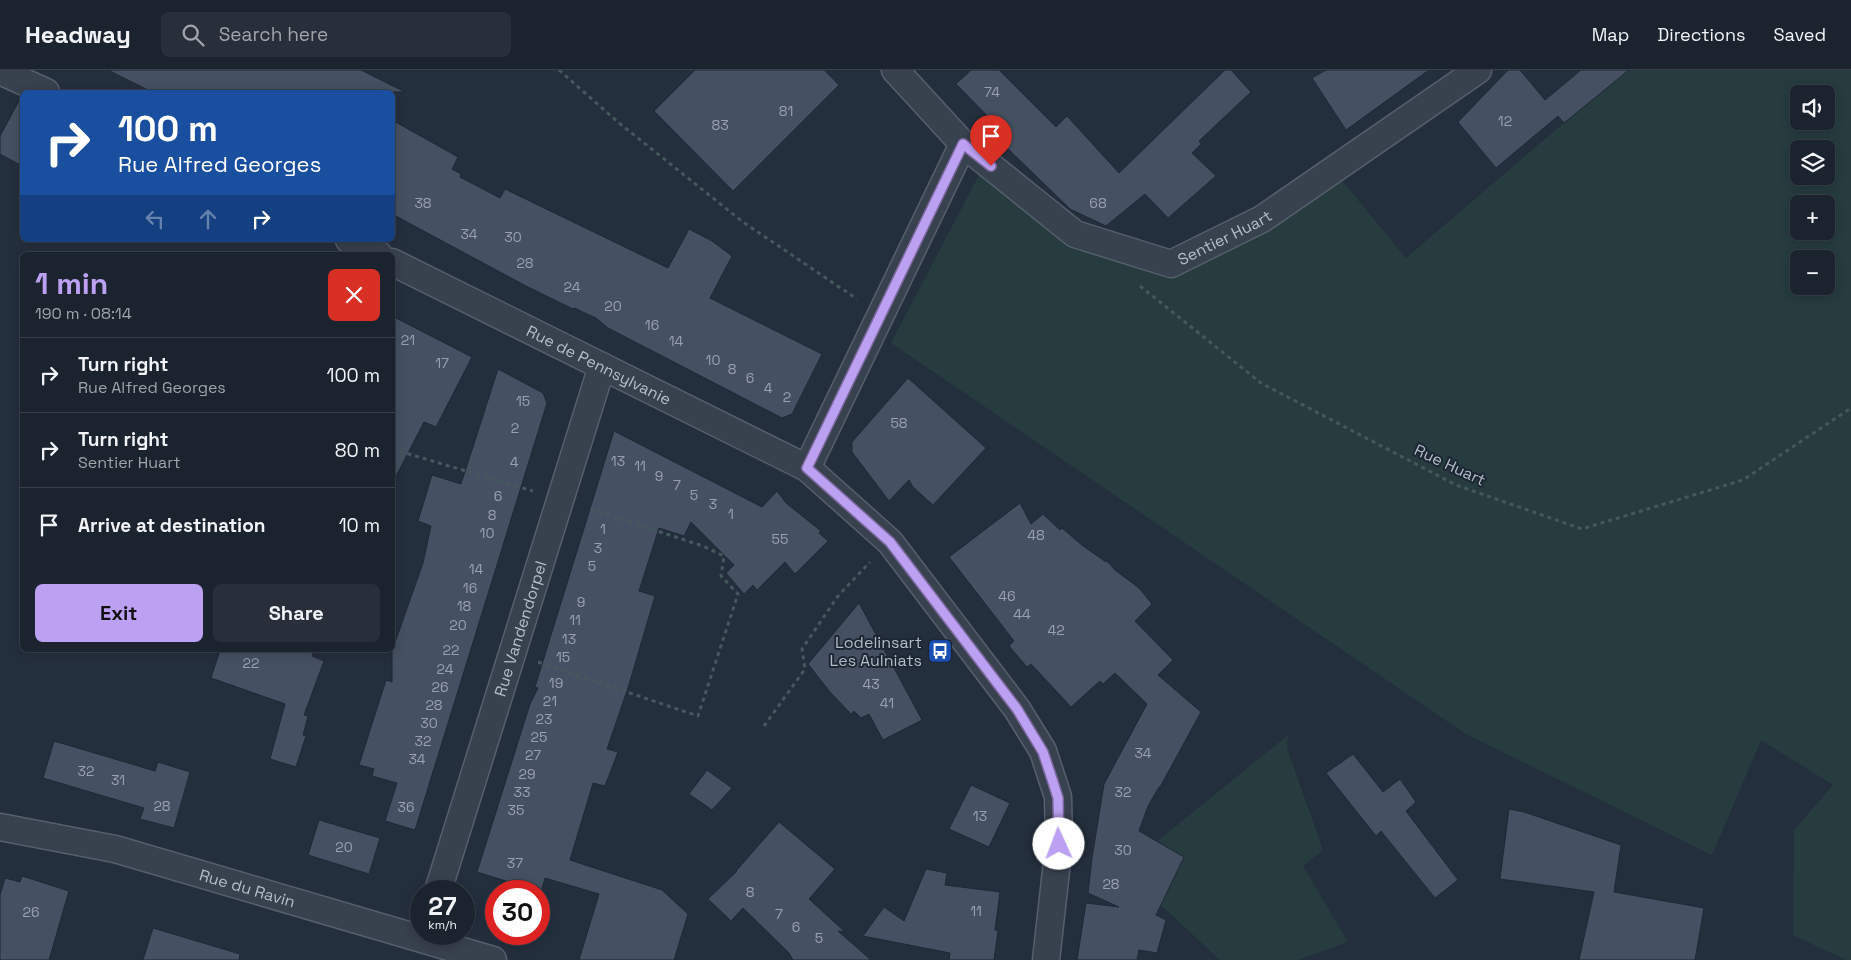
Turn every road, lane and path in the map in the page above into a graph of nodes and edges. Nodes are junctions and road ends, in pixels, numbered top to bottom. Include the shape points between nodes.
1 (559, 70) edge
2 (895, 70) edge
3 (1478, 70) edge
4 (0, 71) edge
5 (42, 90) edge
6 (963, 144) junction
7 (353, 242) edge
8 (373, 252) edge
9 (395, 263) edge
10 (1134, 281) dead end
11 (880, 314) junction
12 (602, 366) junction
13 (1851, 408) edge
14 (395, 451) edge
15 (807, 468) junction
16 (560, 499) junction
17 (890, 542) junction
18 (512, 653) junction
19 (764, 726) dead end
20 (0, 827) edge
21 (441, 880) edge
22 (410, 933) edge
23 (448, 945) edge
24 (493, 960) edge
25 (1046, 960) edge

1 - 11 path via 618,123 742,222
2 - 6 street, Sentier Huart
3 - 6 street, Sentier Huart via 1262,219 1171,264 1075,234
4 - 5 street
6 - 11 street
7 - 8 street
9 - 12 street, Rue de Pennsylvanie
10 - 13 path, Rue Huart via 1262,383 1456,485 1582,529 1743,480
11 - 15 street
12 - 15 street, Rue de Pennsylvanie
12 - 16 street, Rue Vandendorpel
14 - 16 path
15 - 17 street, Rue de Pennsylvanie
16 - 18 street, Rue Vandendorpel
16 - 18 path via 703,546 724,556 721,576 738,594 698,716
17 - 19 path via 838,596 802,649 805,668
17 - 25 street, Rue de Pennsylvanie via 1017,709 1043,752 1058,798 1059,844
18 - 21 street, Rue Vandendorpel
20 - 22 street, Rue du Ravin via 115,849
23 - 24 street, Rue du Ravin

